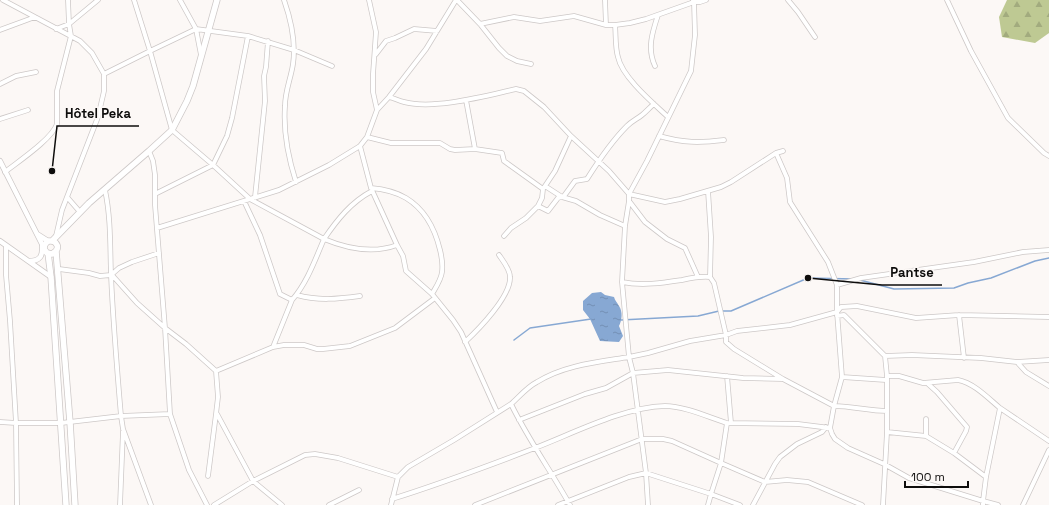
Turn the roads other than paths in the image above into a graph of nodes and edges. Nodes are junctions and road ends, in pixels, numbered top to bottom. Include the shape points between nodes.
1 (3, 0) edge
2 (68, 0) edge
3 (98, 0) edge
4 (134, 0) edge
5 (180, 0) edge
6 (217, 0) edge
7 (284, 0) edge
8 (369, 0) edge
9 (457, 0) edge
10 (605, 0) edge
11 (706, 0) edge
12 (788, 0) edge
13 (947, 0) edge
14 (693, 1) edge
15 (658, 15) junction
16 (35, 17) junction
17 (69, 24) junction
18 (480, 24) junction
19 (606, 25) junction
20 (615, 25) junction
21 (56, 29) junction
22 (0, 30) edge
23 (196, 30) junction
24 (208, 31) junction
25 (437, 31) junction
26 (71, 36) junction
27 (248, 36) junction
28 (815, 38) dead end
29 (268, 41) junction
30 (294, 50) junction
31 (150, 51) junction
32 (375, 55) junction
33 (201, 56) junction
34 (532, 64) dead end
35 (332, 66) dead end
36 (656, 66) dead end
37 (36, 72) dead end
38 (104, 74) junction
39 (0, 84) edge
40 (389, 97) junction
41 (466, 100) junction
42 (654, 104) junction
43 (28, 110) dead end
44 (377, 110) junction
45 (668, 117) junction
46 (0, 119) edge
47 (172, 130) junction
48 (572, 136) junction
49 (659, 136) junction
50 (367, 137) junction
51 (724, 140) dead end
52 (360, 146) junction
53 (475, 149) junction
54 (149, 151) junction
55 (783, 151) dead end
56 (776, 153) junction
57 (1049, 156) edge
58 (598, 161) junction
59 (0, 162) edge
60 (213, 165) junction
61 (5, 172) junction
62 (296, 182) junction
63 (544, 187) junction
64 (372, 189) junction
65 (105, 190) junction
66 (708, 191) junction
67 (155, 194) junction
68 (629, 194) junction
69 (562, 196) junction
70 (67, 198) junction
71 (255, 198) junction
72 (250, 199) junction
73 (244, 201) junction
74 (629, 201) junction
75 (538, 206) junction
76 (80, 212) junction
77 (625, 226) junction
78 (157, 228) junction
79 (61, 231) junction
80 (36, 233) junction
81 (56, 236) junction
82 (504, 236) dead end
83 (324, 239) junction
84 (0, 240) edge
85 (52, 242) junction
86 (397, 244) junction
87 (6, 246) junction
88 (43, 246) junction
89 (1049, 250) edge
90 (56, 251) junction
91 (48, 253) junction
92 (159, 253) junction
93 (499, 255) dead end
94 (29, 261) junction
95 (59, 269) junction
96 (111, 275) junction
97 (51, 277) junction
98 (698, 277) junction
99 (710, 277) junction
100 (622, 282) junction
101 (837, 285) junction
102 (432, 294) junction
103 (297, 295) junction
104 (360, 296) dead end
105 (435, 298) junction
106 (292, 300) junction
107 (837, 314) junction
108 (959, 315) junction
109 (1049, 317) edge
110 (165, 328) junction
111 (726, 335) junction
112 (465, 342) junction
113 (273, 347) junction
114 (885, 356) junction
115 (629, 357) junction
116 (964, 358) junction
117 (1049, 360) edge
118 (1016, 362) junction
119 (216, 370) junction
120 (633, 373) junction
121 (727, 376) junction
122 (842, 377) junction
123 (886, 378) junction
124 (783, 379) junction
125 (928, 383) junction
126 (1049, 386) edge
127 (511, 404) junction
128 (834, 406) junction
129 (1000, 408) junction
130 (638, 410) junction
131 (887, 411) junction
132 (497, 412) junction
133 (170, 414) junction
134 (216, 414) junction
135 (121, 416) junction
136 (926, 419) dead end
137 (519, 420) junction
138 (0, 422) edge
139 (70, 422) junction
140 (16, 423) junction
141 (61, 423) junction
142 (729, 423) junction
143 (828, 428) junction
144 (123, 429) junction
145 (887, 432) junction
146 (926, 436) junction
147 (642, 439) junction
148 (1049, 441) edge
149 (535, 448) junction
150 (1049, 450) edge
151 (954, 453) junction
152 (721, 463) junction
153 (884, 464) junction
154 (646, 473) junction
155 (552, 474) junction
156 (208, 476) dead end
157 (398, 477) junction
158 (986, 477) junction
159 (254, 481) junction
160 (765, 482) junction
161 (359, 490) dead end
162 (711, 494) junction
163 (392, 499) junction
164 (569, 503) edge
165 (983, 503) edge
166 (17, 505) edge
167 (66, 505) edge
168 (75, 505) edge
169 (120, 505) edge
170 (151, 505) edge
171 (207, 505) edge
172 (214, 505) edge
173 (282, 505) edge
174 (329, 505) edge
175 (391, 505) edge
176 (476, 505) edge
177 (558, 505) edge
178 (648, 505) edge
179 (708, 505) edge
180 (740, 505) edge
181 (753, 505) edge
182 (862, 505) edge
183 (882, 505) edge
184 (998, 505) edge
185 (1022, 505) edge

1 - 16 street
2 - 17 street
3 - 17 street
4 - 31 street
5 - 23 street
6 - 24 main road
7 - 30 street via 292,28
8 - 32 street via 376,32
9 - 18 street
9 - 25 street
10 - 19 street
11 - 14 street
12 - 28 street
13 - 57 street via 971,51 1008,118
14 - 15 street
14 - 45 street via 695,35 691,71
15 - 20 street
15 - 36 street via 650,53
16 - 21 street
16 - 22 street
17 - 21 street
17 - 26 street
18 - 19 street via 514,18 540,21 574,16
18 - 34 street via 507,56
19 - 20 street
20 - 42 street via 620,63 638,88
21 - 26 street
23 - 24 street
23 - 31 street
23 - 33 street
24 - 27 street
24 - 33 main road
25 - 32 street via 414,29 386,41
25 - 40 street
26 - 38 street via 92,53
26 - 61 street via 56,92 55,129
27 - 29 street
27 - 60 street via 232,118 227,136
29 - 30 street
29 - 71 street
30 - 35 street
30 - 62 street via 285,98 284,125
31 - 38 street
31 - 47 street
32 - 44 street via 373,74
33 - 47 main road via 193,86
37 - 39 street via 16,76
38 - 70 street via 103,96 98,117
40 - 41 street via 416,104
40 - 44 street
41 - 48 street via 516,89 524,91 544,107
41 - 53 street
42 - 45 street
42 - 58 street via 626,127
43 - 46 street
44 - 50 street
45 - 49 street
47 - 54 main road
47 - 60 street
48 - 58 street
48 - 63 street
49 - 51 street via 690,143
49 - 68 street
50 - 52 street
50 - 53 street via 391,143 440,143 455,150
52 - 62 street
52 - 64 street
53 - 63 street via 502,153 504,161
54 - 65 main road
54 - 67 street via 155,175
55 - 56 street
56 - 66 street via 731,182
56 - 101 street via 787,178 790,202 828,262
58 - 68 street
58 - 69 street via 586,180 575,181
59 - 61 street
60 - 67 street
60 - 72 street
61 - 80 street
62 - 71 street
63 - 69 street
63 - 75 street
64 - 83 street via 339,217
64 - 86 street
64 - 102 street via 389,191 406,198 426,215 438,241 443,262 442,272
65 - 76 main road
65 - 96 street via 110,226
66 - 68 street via 665,202
66 - 99 street
67 - 78 street
68 - 74 street
69 - 75 street via 548,212
69 - 77 street
70 - 76 street
70 - 81 street
71 - 72 street
72 - 73 street
72 - 83 street
73 - 78 street
73 - 106 street via 260,235 280,294
74 - 77 street
74 - 98 street via 645,222 667,239 685,248
75 - 82 street
76 - 79 main road
77 - 100 street
78 - 92 street
79 - 81 main road
79 - 85 main road
80 - 85 street
80 - 88 street
81 - 85 main road
83 - 86 street via 355,249 376,250
83 - 103 street
84 - 87 street
85 - 88 main road
85 - 90 main road via 58,248
86 - 102 street via 406,271
87 - 94 street
87 - 140 street
88 - 91 main road
88 - 94 street via 41,257
89 - 101 street via 861,278
90 - 91 main road
90 - 95 main road
91 - 97 main road
92 - 96 street via 132,262
92 - 110 street
93 - 112 street via 510,275 510,281 499,304
94 - 97 street
95 - 96 street via 90,272 100,276
95 - 139 main road
96 - 110 street
96 - 135 street
97 - 141 main road
98 - 99 street
98 - 100 street via 642,284
99 - 111 street
100 - 115 street
101 - 107 street
102 - 105 street
103 - 104 street via 323,300
103 - 106 street
105 - 112 street via 453,320
105 - 113 street via 396,328 350,346 323,349 304,345
106 - 113 street
107 - 108 street via 841,307 857,306 912,318
107 - 111 street via 790,325 737,331
107 - 114 street via 844,315
107 - 122 street
108 - 109 street
108 - 116 street
110 - 119 street
110 - 133 street
111 - 115 street via 690,341
111 - 124 street via 726,342 734,349
112 - 132 street
113 - 119 street
114 - 116 street
114 - 123 street
115 - 120 street
115 - 127 street via 573,367 546,377
116 - 118 street
117 - 118 street
118 - 126 street via 1026,372
119 - 134 street
120 - 121 street via 668,370
120 - 130 street
120 - 137 street via 606,388
121 - 124 street
121 - 142 street
122 - 123 street
122 - 128 street
123 - 125 street via 899,376 919,383
123 - 131 street
124 - 128 street
125 - 129 street via 962,381 976,388
125 - 151 street via 966,426 966,431
127 - 132 street
127 - 137 street
128 - 131 street
128 - 143 street
129 - 148 street
129 - 158 street
130 - 142 street via 675,407
130 - 147 street
130 - 149 street via 593,424
131 - 145 street
132 - 157 street via 408,467
133 - 135 street
133 - 171 street via 189,470
134 - 156 street
134 - 159 street
135 - 139 street
135 - 144 street
136 - 146 street
137 - 149 street
138 - 140 street
139 - 141 street
139 - 168 main road
140 - 141 street
140 - 166 street
141 - 167 main road
142 - 143 street via 798,424
142 - 152 street
143 - 153 street via 835,439 848,448
143 - 160 street via 797,444 780,457
144 - 169 street
144 - 170 street
145 - 146 street
145 - 153 street
146 - 151 street
147 - 152 street via 672,441
147 - 154 street
147 - 155 street
149 - 155 street
149 - 163 street
150 - 185 street
151 - 158 street
152 - 160 street
152 - 162 street
153 - 165 street via 909,478
153 - 183 street
154 - 162 street
154 - 164 street via 629,477
154 - 178 street
155 - 164 street
155 - 176 street
157 - 159 street via 338,458 315,454 305,455
157 - 163 street
158 - 165 street
159 - 172 street
159 - 173 street
160 - 181 street
160 - 182 street via 808,482
161 - 174 street
162 - 179 street
162 - 180 street
163 - 175 street
164 - 177 street
165 - 184 street

